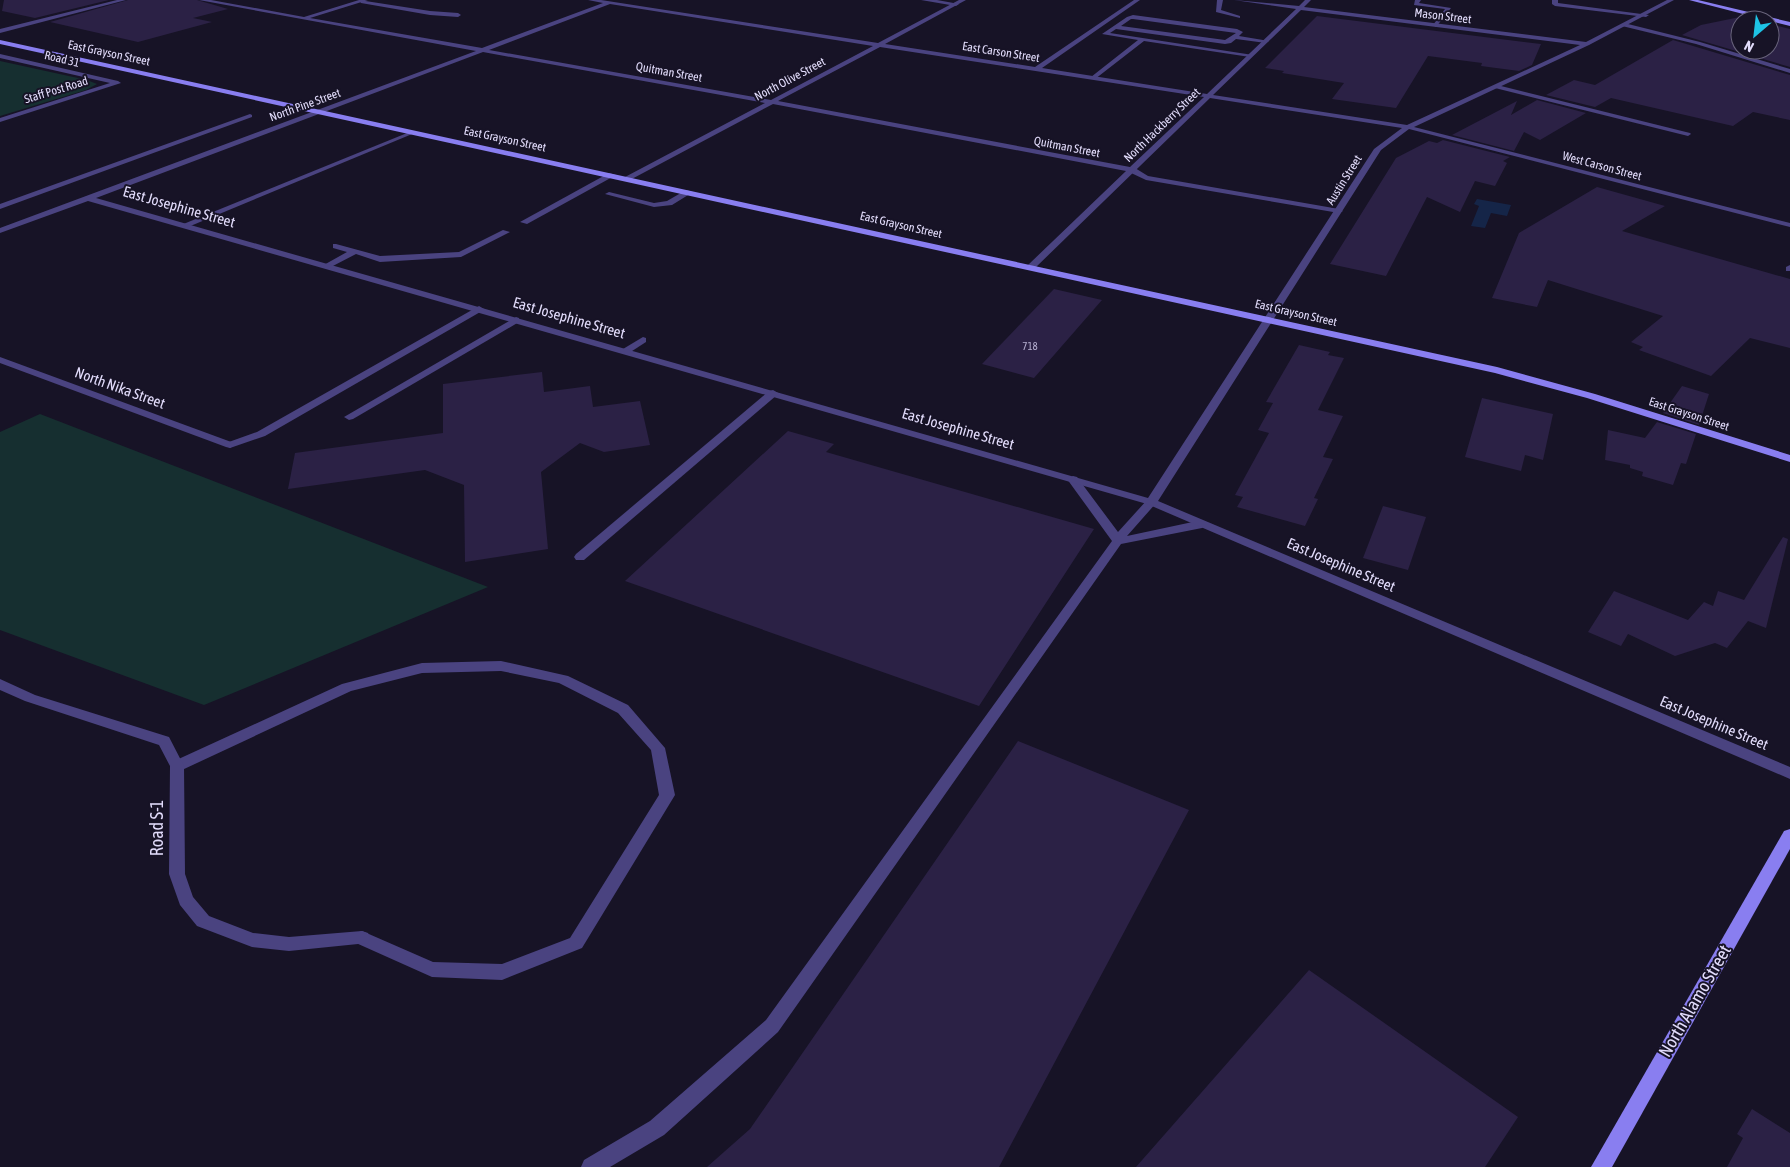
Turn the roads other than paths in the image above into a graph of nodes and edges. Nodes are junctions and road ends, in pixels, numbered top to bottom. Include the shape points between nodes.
1 (122, 0) edge
2 (202, 0) edge
3 (591, 0) edge
4 (619, 0) edge
5 (924, 0) edge
6 (963, 0) edge
7 (1137, 0) edge
8 (1220, 0) edge
9 (1237, 0) edge
10 (1308, 0) edge
11 (1418, 0) edge
12 (1555, 0) edge
13 (1601, 0) edge
14 (1672, 0) edge
15 (1692, 0) edge
16 (363, 1) edge
17 (611, 3) junction
18 (956, 4) junction
19 (1300, 8) junction
20 (1599, 9) junction
21 (458, 15) dead end
22 (1646, 15) junction
23 (1238, 17) dead end
24 (304, 18) junction
25 (1790, 24) edge
26 (1436, 25) junction
27 (1624, 25) junction
28 (1115, 27) junction
29 (0, 30) edge
30 (1234, 37) junction
31 (1142, 40) junction
32 (1266, 41) junction
33 (0, 42) edge
34 (1587, 44) junction
35 (880, 45) junction
36 (484, 50) junction
37 (0, 56) edge
38 (1250, 56) junction
39 (1037, 69) junction
40 (1790, 71) edge
41 (1092, 78) junction
42 (118, 83) joint
43 (1497, 87) junction
44 (1208, 96) junction
45 (771, 102) junction
46 (320, 112) junction
47 (250, 116) dead end
48 (0, 120) edge
49 (1408, 127) junction
50 (414, 132) junction
51 (1688, 134) dead end
52 (1132, 170) junction
53 (612, 175) junction
54 (628, 179) junction
55 (689, 192) junction
56 (608, 194) dead end
57 (88, 198) junction
58 (0, 207) edge
59 (1339, 211) junction
60 (524, 222) dead end
61 (185, 225) junction
62 (1790, 225) edge
63 (0, 231) edge
64 (506, 232) dead end
65 (336, 246) dead end
66 (356, 252) junction
67 (326, 266) junction
68 (1031, 267) junction
69 (479, 309) junction
70 (1268, 319) junction
71 (516, 320) junction
72 (643, 340) dead end
73 (626, 351) junction
74 (0, 360) edge
75 (773, 394) junction
76 (349, 417) dead end
77 (1790, 459) edge
78 (1073, 479) junction
79 (1151, 502) junction
80 (1202, 524) junction
81 (1118, 541) junction
82 (580, 557) dead end
83 (0, 684) edge
84 (177, 766) junction
85 (1790, 773) edge
86 (1790, 835) edge
87 (591, 1167) edge
88 (1601, 1167) edge

1 - 29 street
2 - 24 street, Quitman Street
3 - 17 street, East Carson Street
4 - 17 street, North Pine Street
5 - 18 street
6 - 18 street, North Olive Street
7 - 39 street
8 - 23 street via 1218,11
9 - 19 street, Mason Street
10 - 19 street, North Hackberry Street
11 - 26 street via 1416,4 1448,8
12 - 20 street via 1555,4
13 - 20 street
14 - 22 street, Austin Street
15 - 25 street
16 - 21 street
16 - 24 street
17 - 35 street, East Carson Street
17 - 36 street, North Pine Street
18 - 35 street, North Olive Street
19 - 26 street, Mason Street
19 - 32 street, North Hackberry Street
20 - 22 street
22 - 27 street, Austin Street
24 - 36 street, Quitman Street
26 - 34 street, Mason Street
27 - 34 street, Austin Street
27 - 40 street
28 - 30 street via 1225,42
28 - 30 street via 1133,17 1240,32
28 - 31 street via 1105,34
30 - 32 street
31 - 38 street
31 - 41 street
32 - 38 street, North Hackberry Street
33 - 46 street, East Grayson Street
34 - 43 street, Austin Street
35 - 39 street, East Carson Street
35 - 45 street, North Olive Street
36 - 45 street, Quitman Street
36 - 46 street, North Pine Street
37 - 42 street, Road 31
38 - 44 street, North Hackberry Street
39 - 41 street, East Carson Street
41 - 44 street, East Carson Street
42 - 48 street, Staff Post Road
43 - 49 street, Austin Street
43 - 51 street
44 - 49 street, East Carson Street
44 - 52 street, North Hackberry Street
45 - 52 street, Quitman Street
45 - 54 street, North Olive Street
46 - 50 street, East Grayson Street
46 - 57 street, North Pine Street
47 - 58 street
49 - 59 street, Austin Street via 1378,149
49 - 62 street, West Carson Street
50 - 53 street, East Grayson Street
50 - 61 street
52 - 59 street, Quitman Street via 1146,178
52 - 68 street, North Hackberry Street
53 - 54 street, East Grayson Street
53 - 60 street
54 - 55 street, East Grayson Street
55 - 56 street via 669,203 654,205
55 - 68 street, East Grayson Street
57 - 61 street, East Josephine Street
57 - 63 street, North Pine Street
59 - 70 street, Austin Street
61 - 67 street, East Josephine Street
64 - 66 street via 461,254 380,259
65 - 66 street
66 - 67 street
67 - 69 street, East Josephine Street
68 - 70 street, East Grayson Street
69 - 71 street, East Josephine Street
69 - 74 street, North Nika Street via 261,434 230,445
70 - 77 street, East Grayson Street via 1497,370
70 - 79 street, Austin Street
71 - 73 street, East Josephine Street
71 - 76 street
72 - 73 street
73 - 75 street, East Josephine Street
75 - 78 street, East Josephine Street
75 - 82 street
78 - 79 street, East Josephine Street
78 - 81 street
79 - 80 street, East Josephine Street
79 - 81 street, Austin Street
80 - 81 street
80 - 85 street, East Josephine Street
81 - 87 street, Austin Street via 772,1026 657,1128
83 - 84 street, Road S-1 via 30,698 164,741
84 - 84 street, Road S-1 via 177,874 186,900 203,921 252,940 289,944 362,938 432,969 502,972 576,943 667,795 658,748 623,709 563,679 500,666 422,668 347,687
86 - 88 street, North Alamo Street

